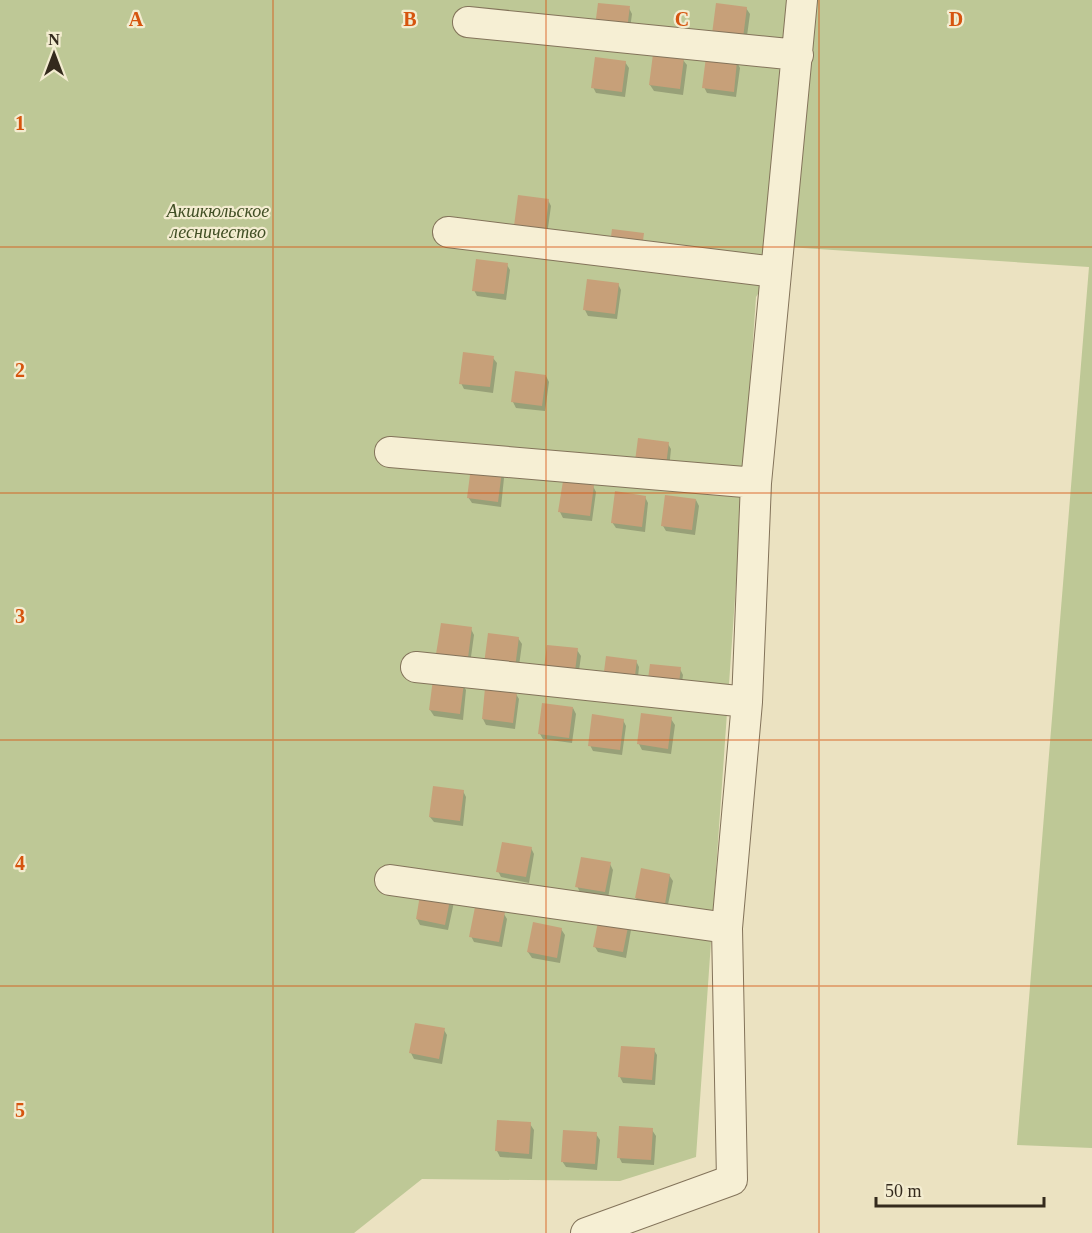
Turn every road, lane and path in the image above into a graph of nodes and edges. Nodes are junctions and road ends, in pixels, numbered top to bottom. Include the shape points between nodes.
1 (802, 0) edge
2 (468, 22) dead end
3 (798, 55) junction
4 (448, 232) dead end
5 (776, 272) junction
6 (390, 452) dead end
7 (756, 483) junction
8 (416, 668) dead end
9 (747, 702) junction
10 (390, 880) dead end
11 (728, 928) junction
12 (586, 1233) edge

1 - 3 street
2 - 3 street
3 - 5 street
4 - 5 street
5 - 7 street
6 - 7 street
7 - 9 street
8 - 9 street
9 - 11 street
10 - 11 street
11 - 12 street via 732,1180

